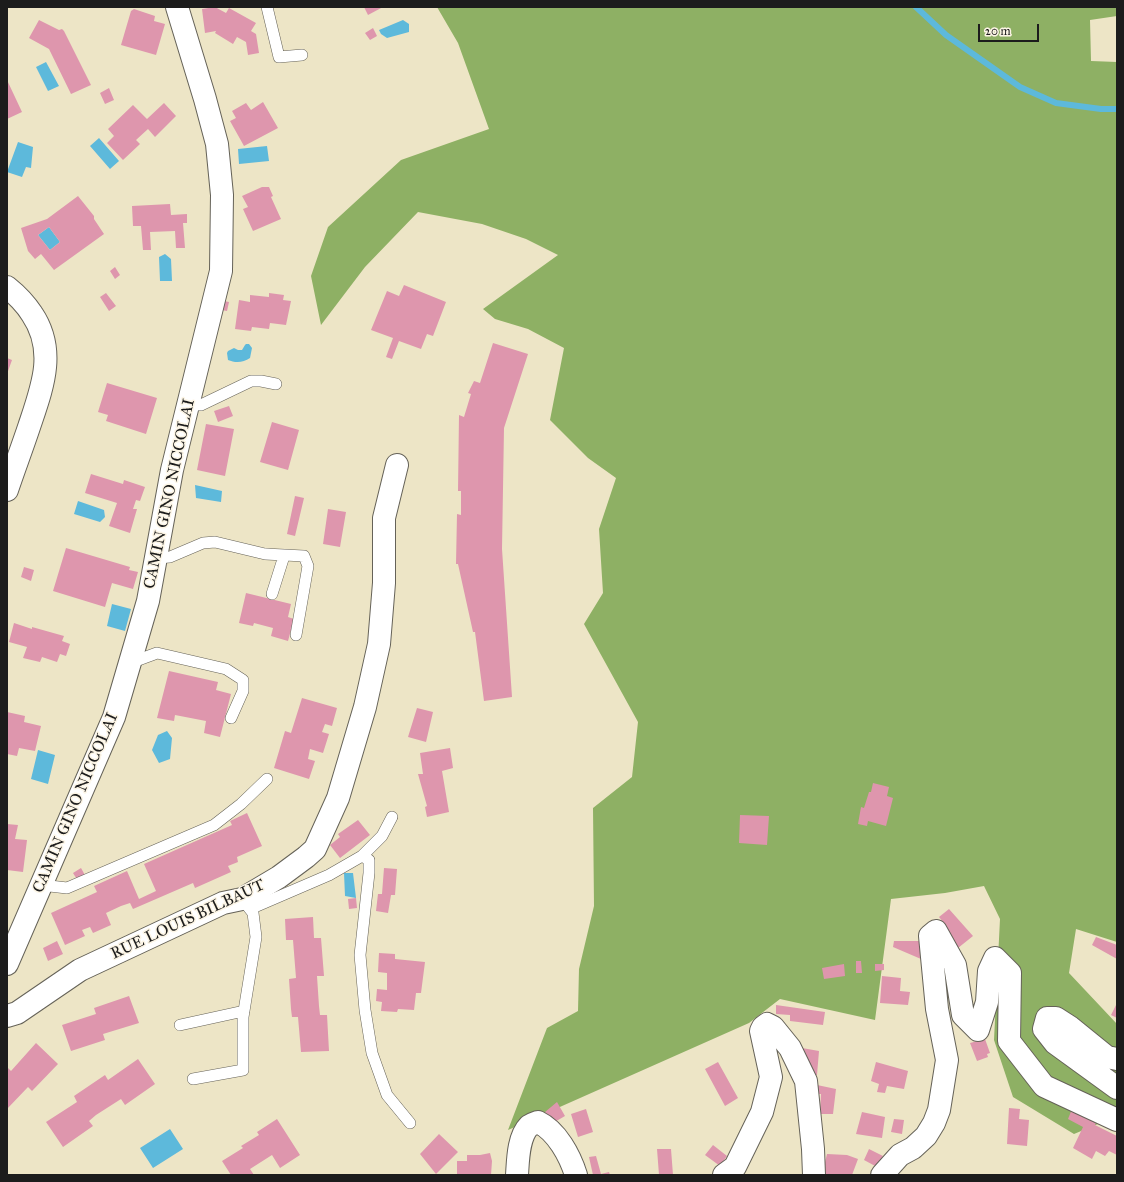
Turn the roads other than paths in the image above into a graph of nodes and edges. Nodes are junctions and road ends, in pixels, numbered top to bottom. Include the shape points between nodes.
1 (177, 7) edge
2 (267, 7) edge
3 (302, 55) dead end
4 (7, 287) edge
5 (276, 384) dead end
6 (188, 404) junction
7 (397, 465) dead end
8 (7, 490) edge
9 (284, 556) junction
10 (156, 558) junction
11 (272, 594) dead end
12 (296, 635) dead end
13 (130, 663) junction
14 (231, 718) dead end
15 (267, 779) dead end
16 (392, 817) dead end
17 (362, 856) junction
18 (41, 885) junction
19 (246, 904) junction
20 (7, 964) edge
21 (244, 1011) junction
22 (7, 1016) edge
23 (180, 1025) dead end
24 (1117, 1059) edge
25 (193, 1079) dead end
26 (1117, 1088) edge
27 (1117, 1120) edge
28 (410, 1123) dead end
29 (732, 1172) edge
30 (517, 1175) edge
31 (576, 1175) edge
32 (814, 1175) edge
33 (882, 1175) edge

1 - 6 street, CAMIN GINO NICCOLAI via 217,144 222,195 220,271
2 - 3 lane via 279,57
4 - 8 street via 23,301 35,318 43,336 46,354 45,374 39,397
5 - 6 lane via 251,381 202,405
6 - 10 street, CAMIN GINO NICCOLAI via 172,470
7 - 19 street, RUE LOUIS BILBAUT via 384,518 384,582 379,644 365,707 338,798 315,849
9 - 10 lane via 215,542 203,543 170,557
9 - 11 lane
9 - 12 lane via 304,556 308,566
10 - 13 street, CAMIN GINO NICCOLAI via 148,601
13 - 14 lane via 157,653 226,670 243,680 243,691
13 - 18 street, CAMIN GINO NICCOLAI via 114,716
15 - 18 lane via 214,825 67,888
16 - 17 lane via 382,836
17 - 19 lane via 329,875
17 - 28 lane via 369,860 369,874 360,955 372,1053 388,1095
18 - 20 street, CAMIN GINO NICCOLAI
19 - 21 lane via 253,913 256,937
19 - 22 street, RUE LOUIS BILBAUT via 224,903 80,970 17,1013
21 - 23 lane
21 - 25 lane via 243,1070
24 - 26 street via 1107,1057 1056,1018 1047,1018 1044,1029 1055,1043
27 - 33 street via 1044,1086 1009,1041 1010,973 995,958 989,971 987,1002 978,1030 963,1015 955,965 936,931 930,936 937,1009 947,1060 939,1110 926,1136 900,1156
29 - 32 street via 762,1112 770,1077 761,1031 767,1024 773,1027 790,1048 806,1081
30 - 31 street via 519,1149 525,1132 538,1122 545,1125 559,1142

